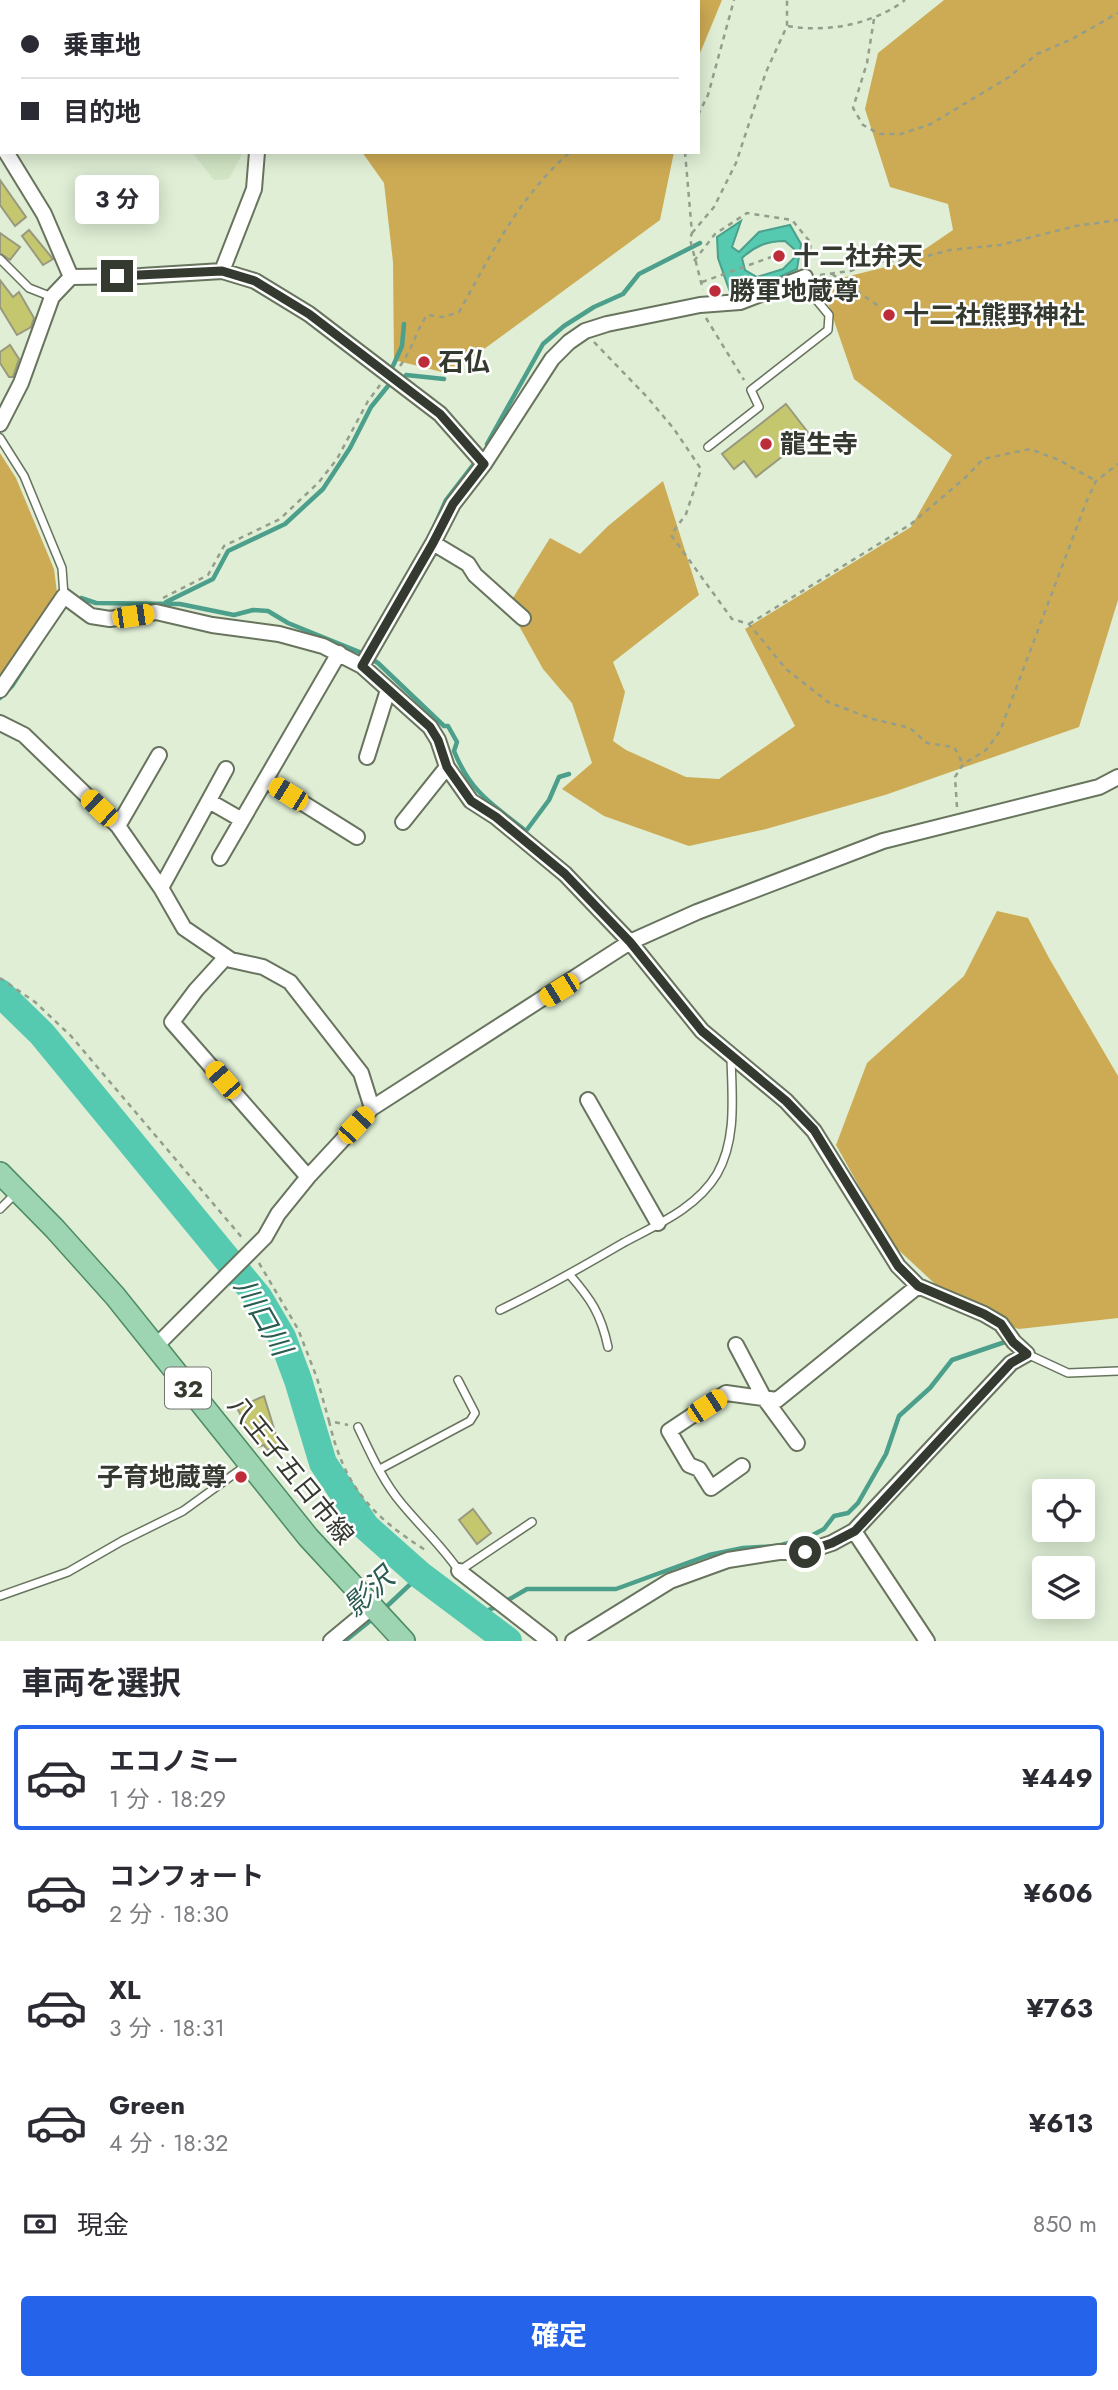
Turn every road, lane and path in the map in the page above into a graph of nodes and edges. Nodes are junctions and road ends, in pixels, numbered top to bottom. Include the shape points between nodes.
1 (734, 0) edge
2 (787, 0) edge
3 (905, 0) edge
4 (1118, 13) edge
5 (874, 19) junction
6 (787, 26) junction
7 (700, 111) edge
8 (7, 154) edge
9 (257, 154) edge
10 (568, 154) edge
11 (685, 154) edge
12 (1118, 220) edge
13 (692, 233) junction
14 (774, 256) dead end
15 (0, 259) edge
16 (694, 259) junction
17 (222, 271) junction
18 (832, 274) junction
19 (71, 276) junction
20 (803, 279) junction
21 (702, 282) junction
22 (52, 297) junction
23 (705, 304) junction
24 (880, 307) dead end
25 (709, 324) dead end
26 (599, 349) dead end
27 (739, 372) dead end
28 (387, 375) junction
29 (0, 424) edge
30 (0, 438) edge
31 (708, 447) dead end
32 (484, 464) junction
33 (1118, 464) edge
34 (1096, 481) junction
35 (433, 543) junction
36 (64, 596) junction
37 (157, 601) dead end
38 (523, 618) dead end
39 (749, 624) junction
40 (339, 653) junction
41 (363, 666) junction
42 (0, 690) edge
43 (388, 690) junction
44 (0, 723) edge
45 (159, 755) dead end
46 (367, 757) dead end
47 (963, 764) junction
48 (447, 767) junction
49 (226, 769) dead end
50 (1118, 776) edge
51 (266, 780) junction
52 (209, 802) junction
53 (243, 820) junction
54 (957, 821) junction
55 (403, 822) dead end
56 (118, 826) junction
57 (357, 837) dead end
58 (220, 858) dead end
59 (161, 888) junction
60 (630, 942) junction
61 (226, 957) junction
62 (0, 978) edge
63 (731, 1056) junction
64 (588, 1100) dead end
65 (372, 1108) junction
66 (0, 1173) edge
67 (308, 1177) junction
68 (18, 1191) junction
69 (0, 1209) edge
70 (658, 1223) junction
71 (252, 1250) junction
72 (569, 1274) junction
73 (918, 1286) junction
74 (500, 1310) dead end
75 (736, 1345) dead end
76 (156, 1346) junction
77 (608, 1347) dead end
78 (1027, 1354) junction
79 (1118, 1371) edge
80 (458, 1380) dead end
81 (764, 1398) junction
82 (329, 1421) junction
83 (358, 1427) joint
84 (797, 1443) dead end
85 (248, 1464) junction
86 (742, 1466) dead end
87 (380, 1469) junction
88 (532, 1522) dead end
89 (855, 1531) junction
90 (429, 1552) dead end
91 (459, 1571) junction
92 (0, 1596) edge
93 (377, 1613) junction
94 (331, 1641) edge
95 (404, 1641) edge
96 (549, 1641) edge
97 (573, 1641) edge
98 (927, 1641) edge

1 - 7 path
2 - 6 path
3 - 5 path
4 - 5 path via 1037,54 1009,77 931,124 901,134 880,134 863,125 853,108
5 - 6 path via 845,26
6 - 13 path via 766,72 736,163 714,207
8 - 19 street via 44,214
9 - 17 street via 254,189
10 - 28 path via 512,217 459,312 444,317 427,315 415,332 408,355
11 - 13 path
12 - 18 path via 1000,246 950,250
13 - 16 path
14 - 21 path
15 - 22 lane via 29,288
16 - 20 path via 715,234 747,213 792,220 811,243
16 - 21 path
17 - 19 street
17 - 28 street via 255,281 309,314
18 - 20 path
18 - 24 path
19 - 22 street
20 - 23 street via 740,302
20 - 31 lane via 829,315 828,330 751,390 760,407
21 - 23 path
22 - 29 street via 21,383
23 - 32 street via 607,324 569,342 531,387
25 - 27 path
26 - 39 path via 648,398 701,470 686,514 671,535 732,619
28 - 32 street via 440,414
28 - 37 path via 337,459 318,482 279,519 224,546 208,575
30 - 36 lane via 24,476 62,568
32 - 35 street via 453,504
33 - 34 path
34 - 39 path via 1030,449 983,459 911,524
34 - 47 path via 1000,731 986,751
35 - 38 street via 468,564
35 - 41 street
36 - 40 street via 91,616 110,619 156,612 278,634
36 - 42 street
39 - 47 path via 786,669 828,702 910,728 928,743 954,747
40 - 41 street
40 - 51 street
41 - 43 street
43 - 46 street
43 - 48 street via 430,727
44 - 56 street via 24,735
45 - 56 street
47 - 54 path via 956,776
48 - 55 street
48 - 60 street via 471,801 565,874
49 - 52 street
50 - 54 street via 1099,787
51 - 53 street
51 - 57 street
52 - 53 street
52 - 59 street
53 - 58 street
54 - 60 street via 883,841
56 - 59 street
59 - 61 street via 184,928
60 - 63 street via 702,1031
60 - 65 street
61 - 65 street via 263,967 290,982 361,1073
61 - 67 street via 172,1022
62 - 71 path via 35,1002 71,1036
63 - 70 lane via 733,1116 718,1172 690,1203
63 - 73 street via 814,1130 898,1266
64 - 70 street
65 - 67 street
66 - 68 main road, 八王子五日市線 / 32
67 - 71 street
68 - 69 lane
68 - 76 main road, 八王子五日市線 / 32
70 - 72 lane
71 - 76 street
71 - 82 path via 298,1329
72 - 74 lane
72 - 77 lane via 602,1320
73 - 78 street via 1001,1324
73 - 81 street via 777,1400
75 - 81 street
76 - 85 main road, 八王子五日市線 / 32
78 - 79 lane via 1068,1373
78 - 89 street via 1011,1363
80 - 87 lane via 475,1413 470,1421
81 - 84 street
81 - 86 street via 726,1394 668,1431 689,1465 699,1469 711,1488
82 - 83 path
82 - 90 path via 356,1490 379,1517
83 - 87 lane
85 - 92 lane via 183,1511 68,1572
85 - 93 main road, 八王子五日市線 / 32
87 - 91 lane via 399,1501 444,1548
88 - 91 lane
89 - 97 street via 805,1552 728,1560 670,1581
89 - 98 street
91 - 96 street
93 - 94 street
93 - 95 main road, 八王子五日市線 / 32

